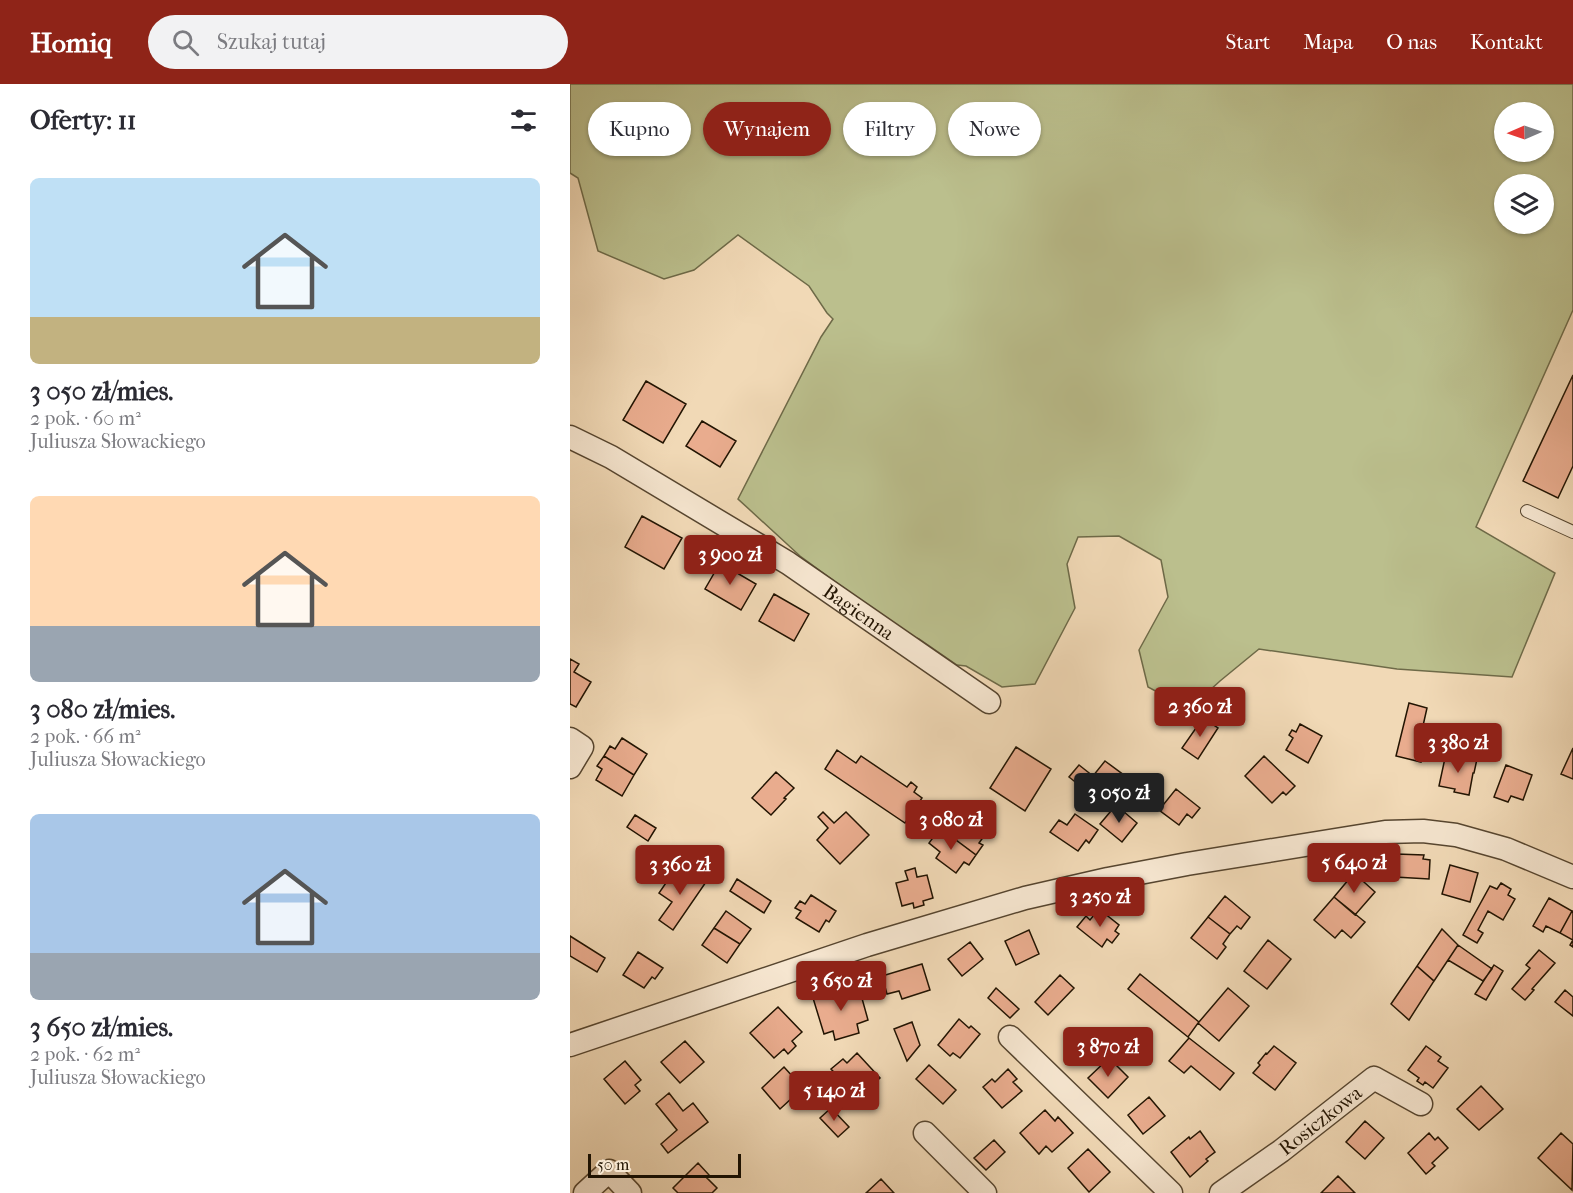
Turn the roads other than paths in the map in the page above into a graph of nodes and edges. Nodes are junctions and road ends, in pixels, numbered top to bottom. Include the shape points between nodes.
1 (570, 437) edge
2 (1527, 511) dead end
3 (1573, 532) edge
4 (989, 702) dead end
5 (570, 739) edge
6 (570, 768) edge
7 (1573, 877) edge
8 (1010, 1037) dead end
9 (570, 1045) edge
10 (1421, 1104) dead end
11 (925, 1133) dead end
12 (585, 1193) edge
13 (630, 1193) edge
14 (985, 1193) edge
15 (1172, 1193) edge
16 (1221, 1193) edge

1 - 4 street, Bagienna via 611,457 788,562
2 - 3 lane
5 - 6 street via 582,747
7 - 9 street via 1506,849 1456,835 1423,831 1385,832 1187,864 1014,901 867,945
8 - 15 street
10 - 16 street, Rosiczkowa via 1374,1078
11 - 14 street
12 - 13 street via 609,1171

